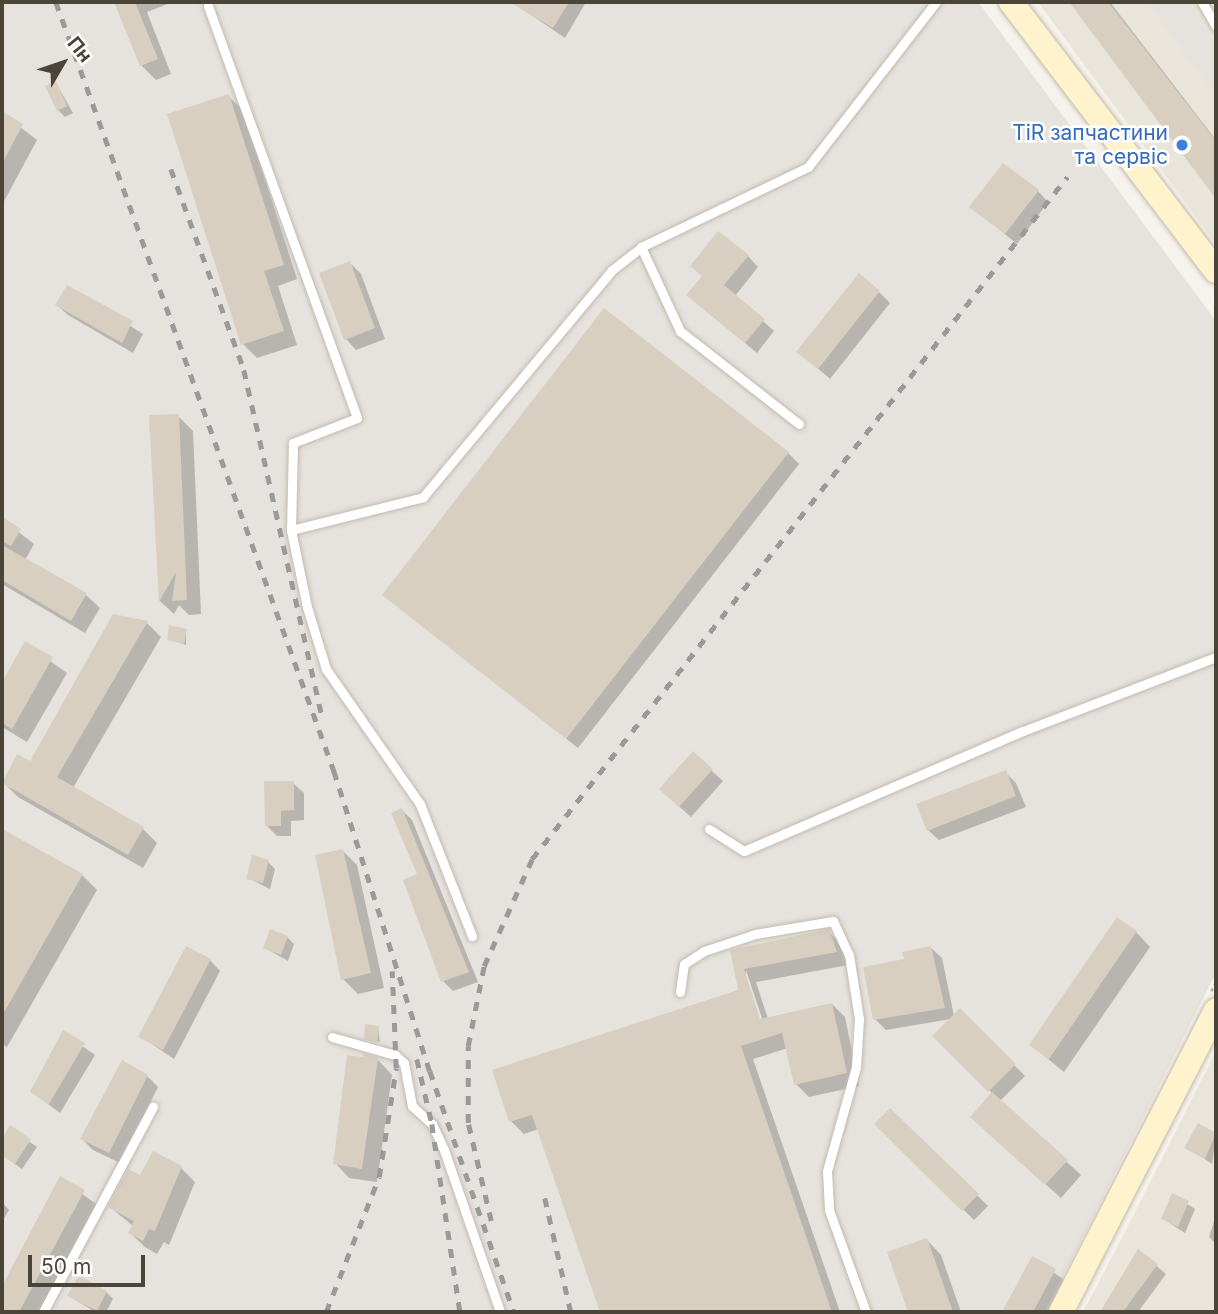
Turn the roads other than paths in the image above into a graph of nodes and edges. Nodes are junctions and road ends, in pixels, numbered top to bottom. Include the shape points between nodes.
1 (936, 2) edge
2 (1011, 2) edge
3 (1202, 2) edge
4 (208, 6) dead end
5 (1216, 26) edge
6 (641, 247) junction
7 (1216, 271) edge
8 (799, 424) dead end
9 (291, 530) junction
10 (1216, 657) edge
11 (709, 829) dead end
12 (472, 936) dead end
13 (680, 992) dead end
14 (1216, 1010) edge
15 (332, 1037) dead end
16 (153, 1107) dead end
17 (43, 1312) edge
18 (500, 1312) edge
19 (866, 1312) edge
20 (1061, 1312) edge

1 - 6 lane via 808,167
2 - 7 street
3 - 5 lane
4 - 9 lane via 357,418 293,443
6 - 8 lane via 680,331
6 - 9 lane via 612,270 423,497
9 - 12 lane via 326,670 420,804
10 - 11 lane via 1016,734 744,851
13 - 19 lane via 684,964 704,951 755,934 833,921 849,955 859,1019 856,1067 827,1171 829,1210
14 - 20 street
15 - 18 lane via 395,1055 404,1063 412,1106 432,1125 444,1150
16 - 17 lane

